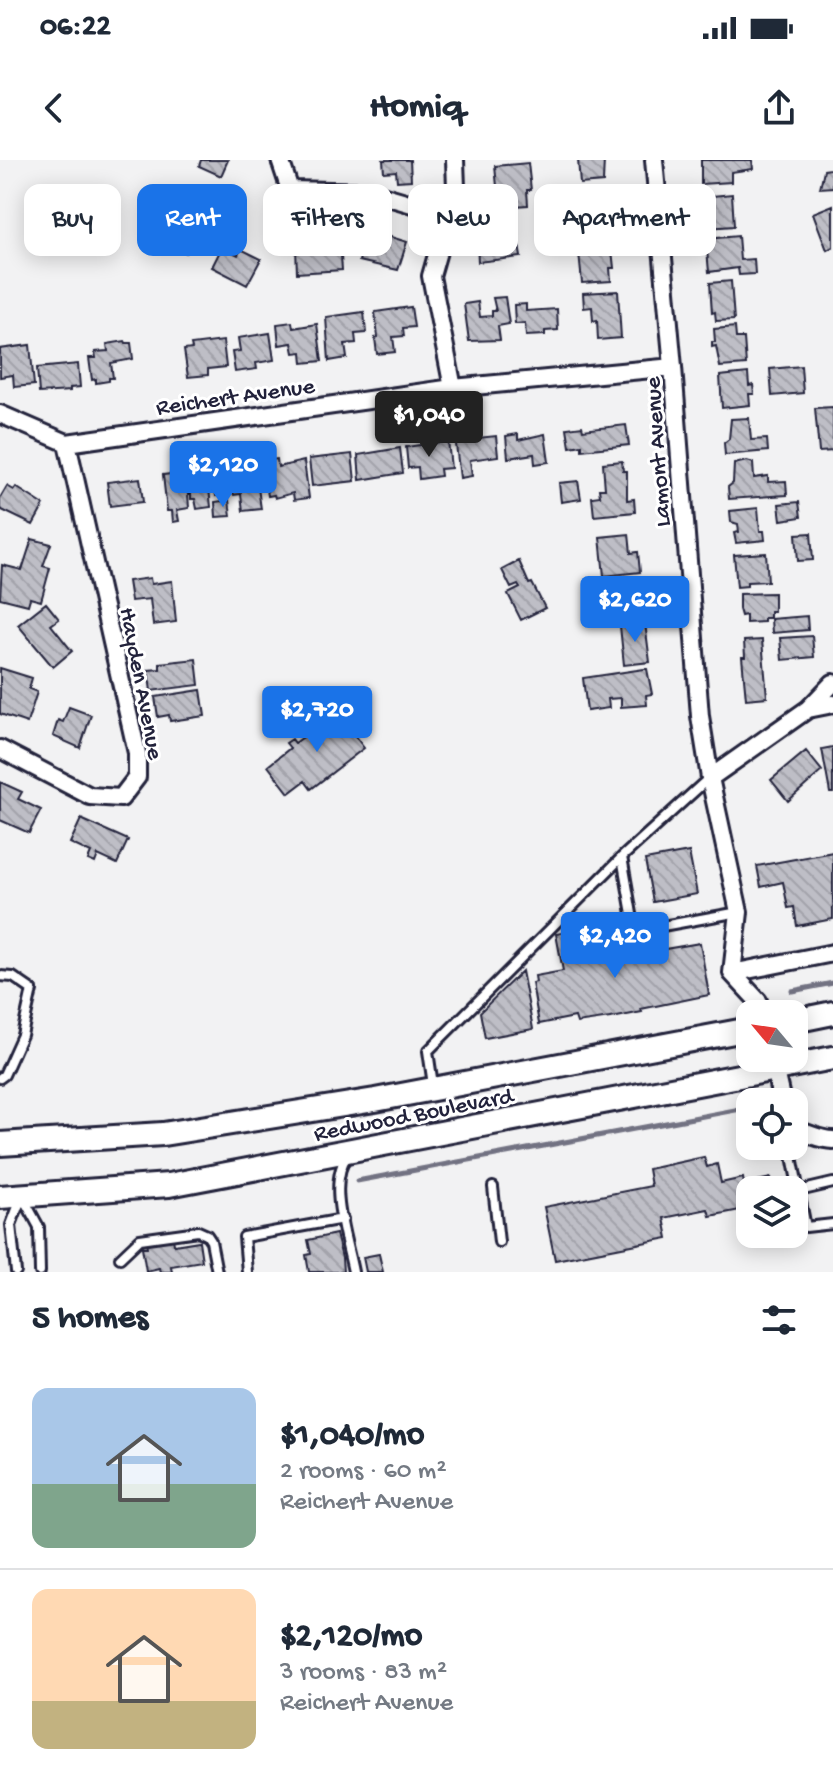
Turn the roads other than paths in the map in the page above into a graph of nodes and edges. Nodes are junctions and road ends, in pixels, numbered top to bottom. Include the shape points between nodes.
1 (280, 160) edge
2 (455, 160) edge
3 (654, 160) edge
4 (456, 184) edge
5 (408, 203) edge
6 (437, 256) edge
7 (673, 367) junction
8 (453, 388) junction
9 (0, 414) edge
10 (67, 443) junction
11 (833, 683) edge
12 (833, 704) edge
13 (808, 709) junction
14 (0, 749) edge
15 (710, 778) junction
16 (622, 857) junction
17 (739, 912) junction
18 (833, 953) edge
19 (732, 973) junction
20 (0, 976) edge
21 (757, 1000) edge
22 (833, 1013) edge
23 (808, 1018) edge
24 (736, 1032) edge
25 (833, 1058) edge
26 (808, 1060) edge
27 (736, 1071) edge
28 (0, 1078) edge
29 (433, 1088) junction
30 (808, 1133) edge
31 (833, 1140) edge
32 (0, 1144) edge
33 (351, 1151) junction
34 (833, 1183) edge
35 (493, 1187) dead end
36 (808, 1189) edge
37 (11, 1197) edge
38 (343, 1219) junction
39 (833, 1224) edge
40 (808, 1227) edge
41 (499, 1242) dead end
42 (120, 1258) dead end
43 (16, 1272) edge
44 (40, 1272) edge
45 (217, 1272) edge
46 (247, 1272) edge
47 (353, 1272) edge

1 - 5 street via 290,190 371,192
2 - 4 street
3 - 7 street, Lamont Avenue
6 - 8 street via 431,276
7 - 8 street, Reichert Avenue
7 - 15 street, Lamont Avenue via 700,716
8 - 10 street, Reichert Avenue
9 - 10 street
10 - 14 street, Hayden Avenue via 137,753 137,777 121,798 90,796
11 - 13 street
12 - 13 street
13 - 15 street
15 - 16 lane
15 - 17 street, Lamont Avenue
16 - 17 lane via 635,931
16 - 29 lane via 428,1051
17 - 19 street, Lamont Avenue
18 - 19 street
19 - 21 street
20 - 28 lane via 13,977 32,990 22,1035
22 - 23 main road
24 - 29 main road, Redwood Boulevard
25 - 26 main road, Redwood Boulevard
27 - 33 main road, Redwood Boulevard
29 - 32 main road, Redwood Boulevard via 163,1134
30 - 31 street
33 - 37 main road, Redwood Boulevard via 169,1185
33 - 38 lane via 338,1170
34 - 36 lane
35 - 41 lane
37 - 43 lane
37 - 44 lane via 39,1227
38 - 46 lane via 244,1237
38 - 47 lane
39 - 40 lane
42 - 45 lane via 140,1239 198,1231 211,1241

